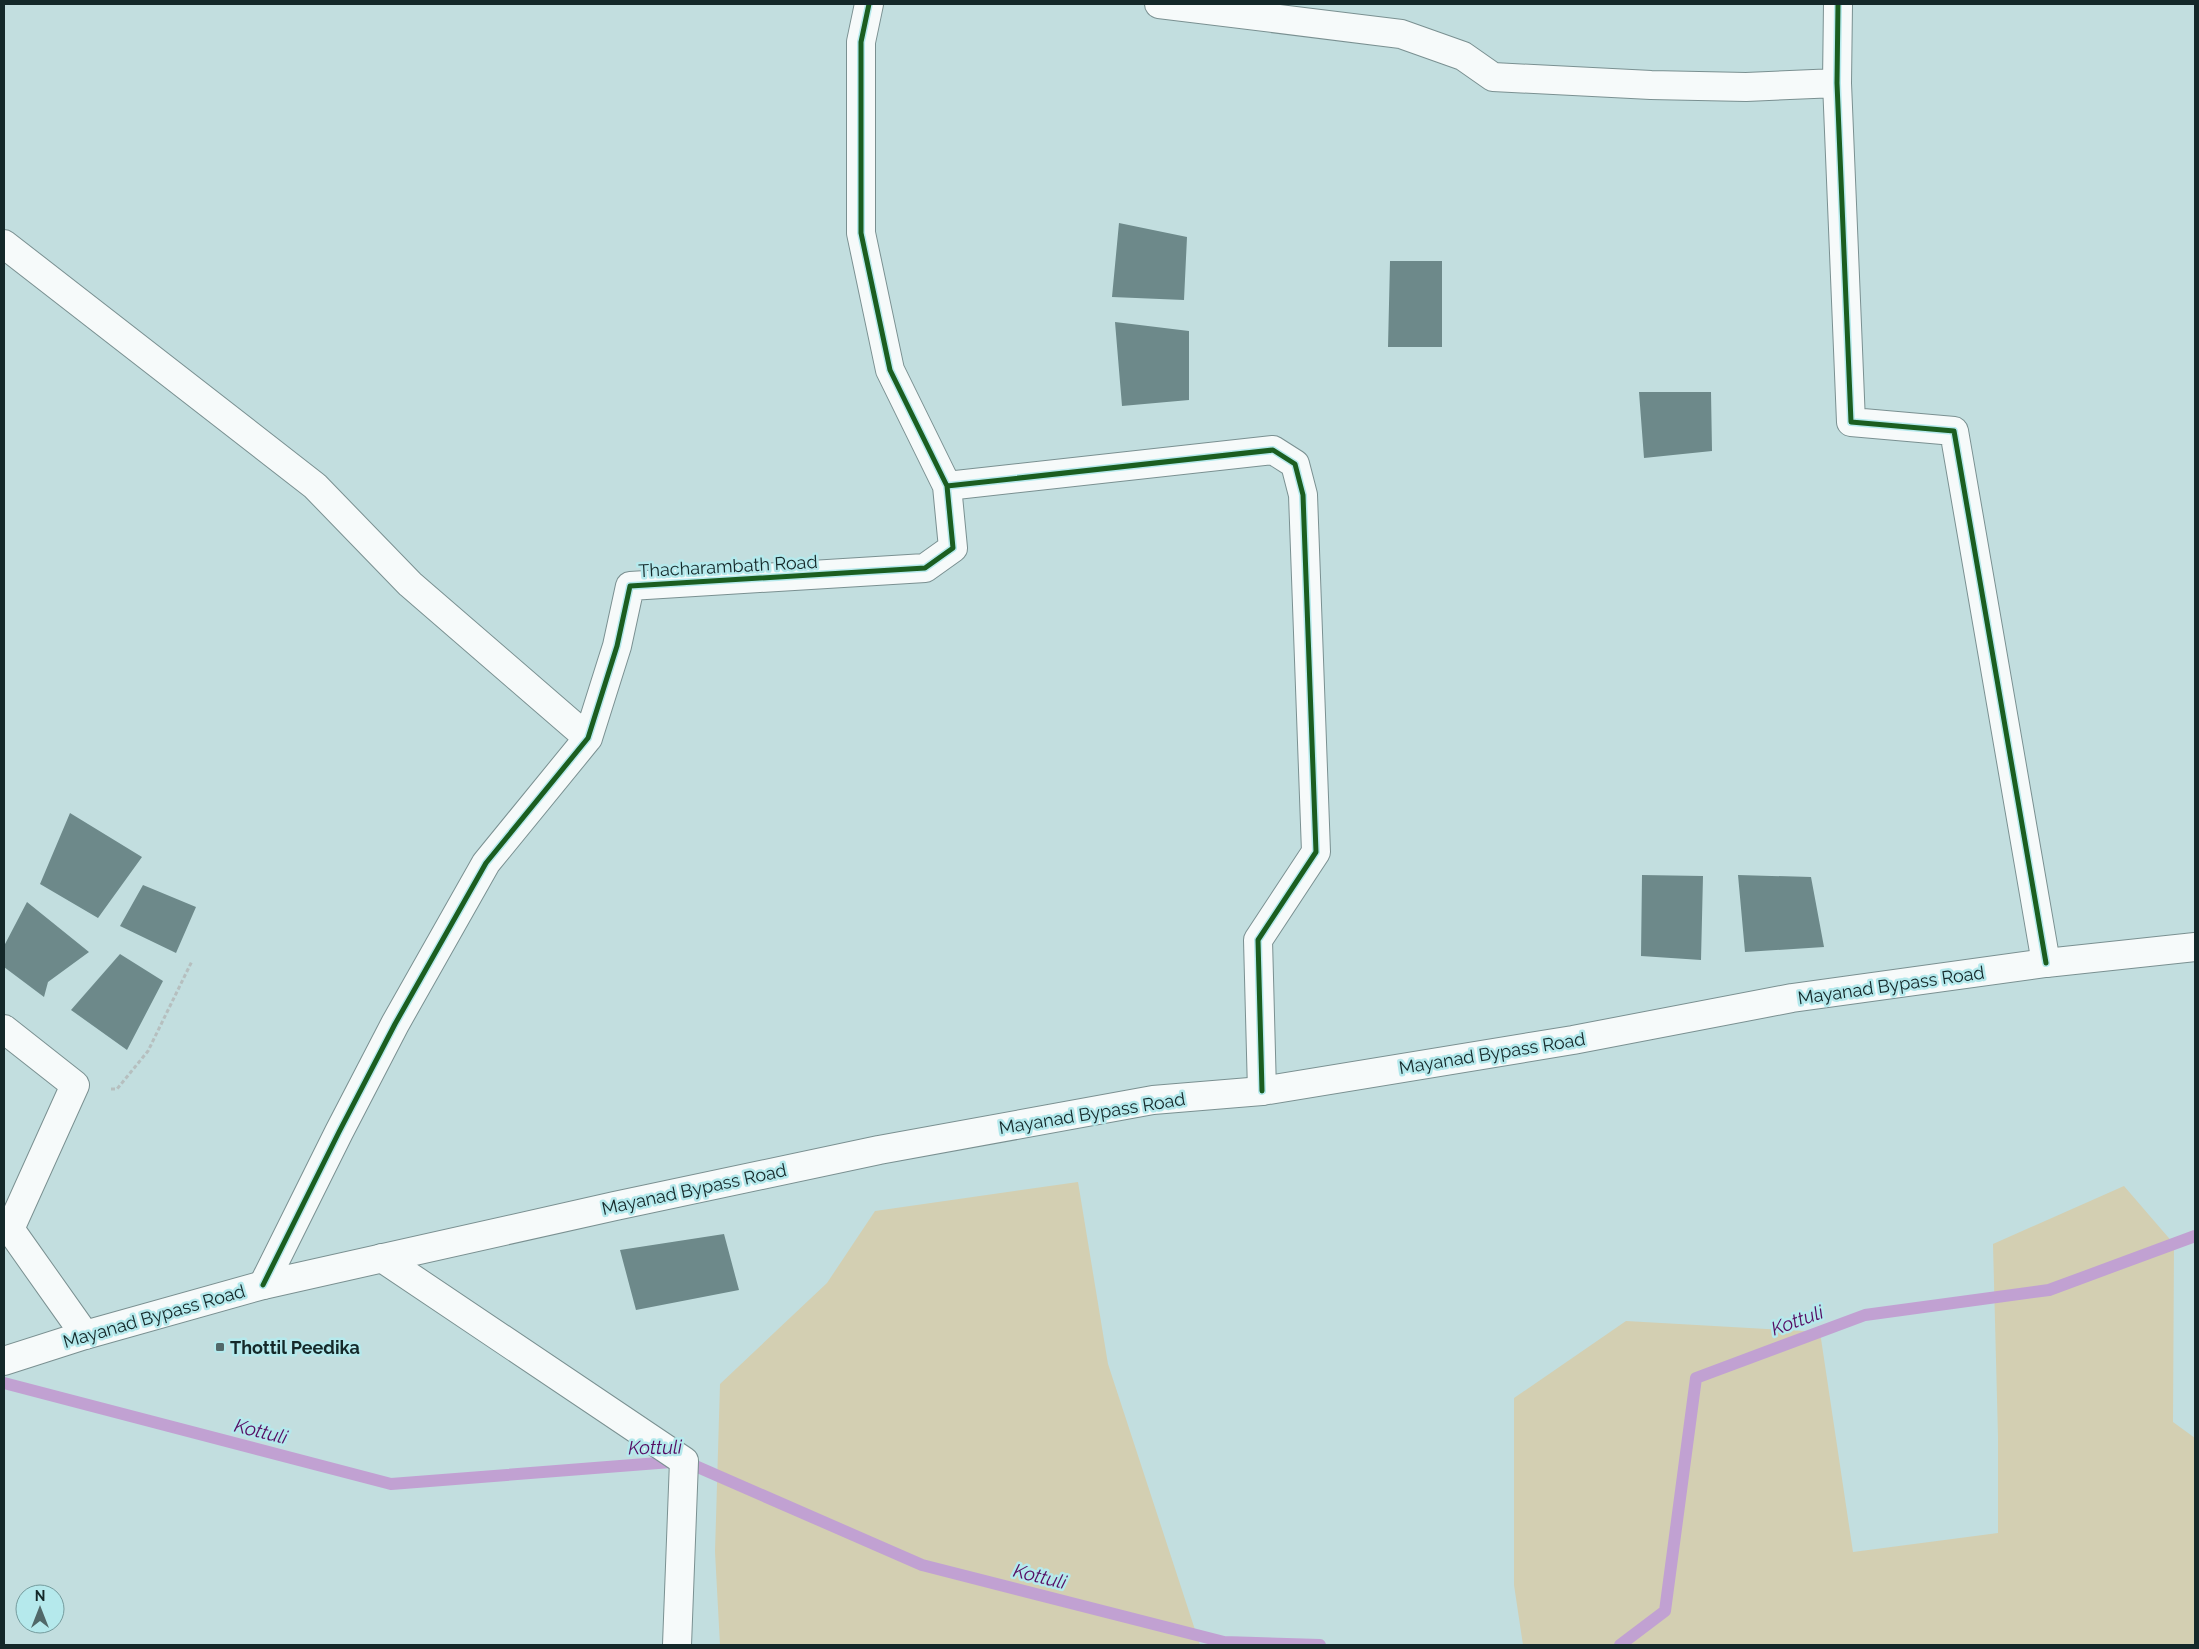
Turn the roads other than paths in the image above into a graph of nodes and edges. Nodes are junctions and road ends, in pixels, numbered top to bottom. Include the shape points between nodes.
1 (869, 4) edge
2 (1159, 4) edge
3 (1838, 4) edge
4 (1837, 83) junction
5 (4, 244) edge
6 (947, 486) junction
7 (588, 738) junction
8 (2195, 947) edge
9 (2046, 963) junction
10 (4, 1029) edge
11 (1262, 1092) junction
12 (382, 1258) junction
13 (263, 1285) junction
14 (78, 1337) junction
15 (4, 1361) edge
16 (677, 1645) edge

1 - 6 street via 861,42 861,233 890,370
2 - 4 street via 1401,34 1464,56 1493,77 1746,87
3 - 4 street
4 - 9 street via 1850,422 1954,430
5 - 7 street via 315,486 410,584
6 - 7 street, Thacharambath Road via 953,548 925,568 630,586 617,646
6 - 11 street via 1273,450 1295,464 1303,495 1316,852 1258,940
7 - 13 street via 486,863 395,1024
8 - 9 street, Mayanad Bypass Road
9 - 11 street, Mayanad Bypass Road via 1792,998 1573,1040
10 - 14 street via 75,1085 10,1229
11 - 12 street, Mayanad Bypass Road via 1153,1100 879,1150
12 - 13 street, Mayanad Bypass Road
12 - 16 street via 684,1462
13 - 14 street, Mayanad Bypass Road
14 - 15 street, Mayanad Bypass Road

